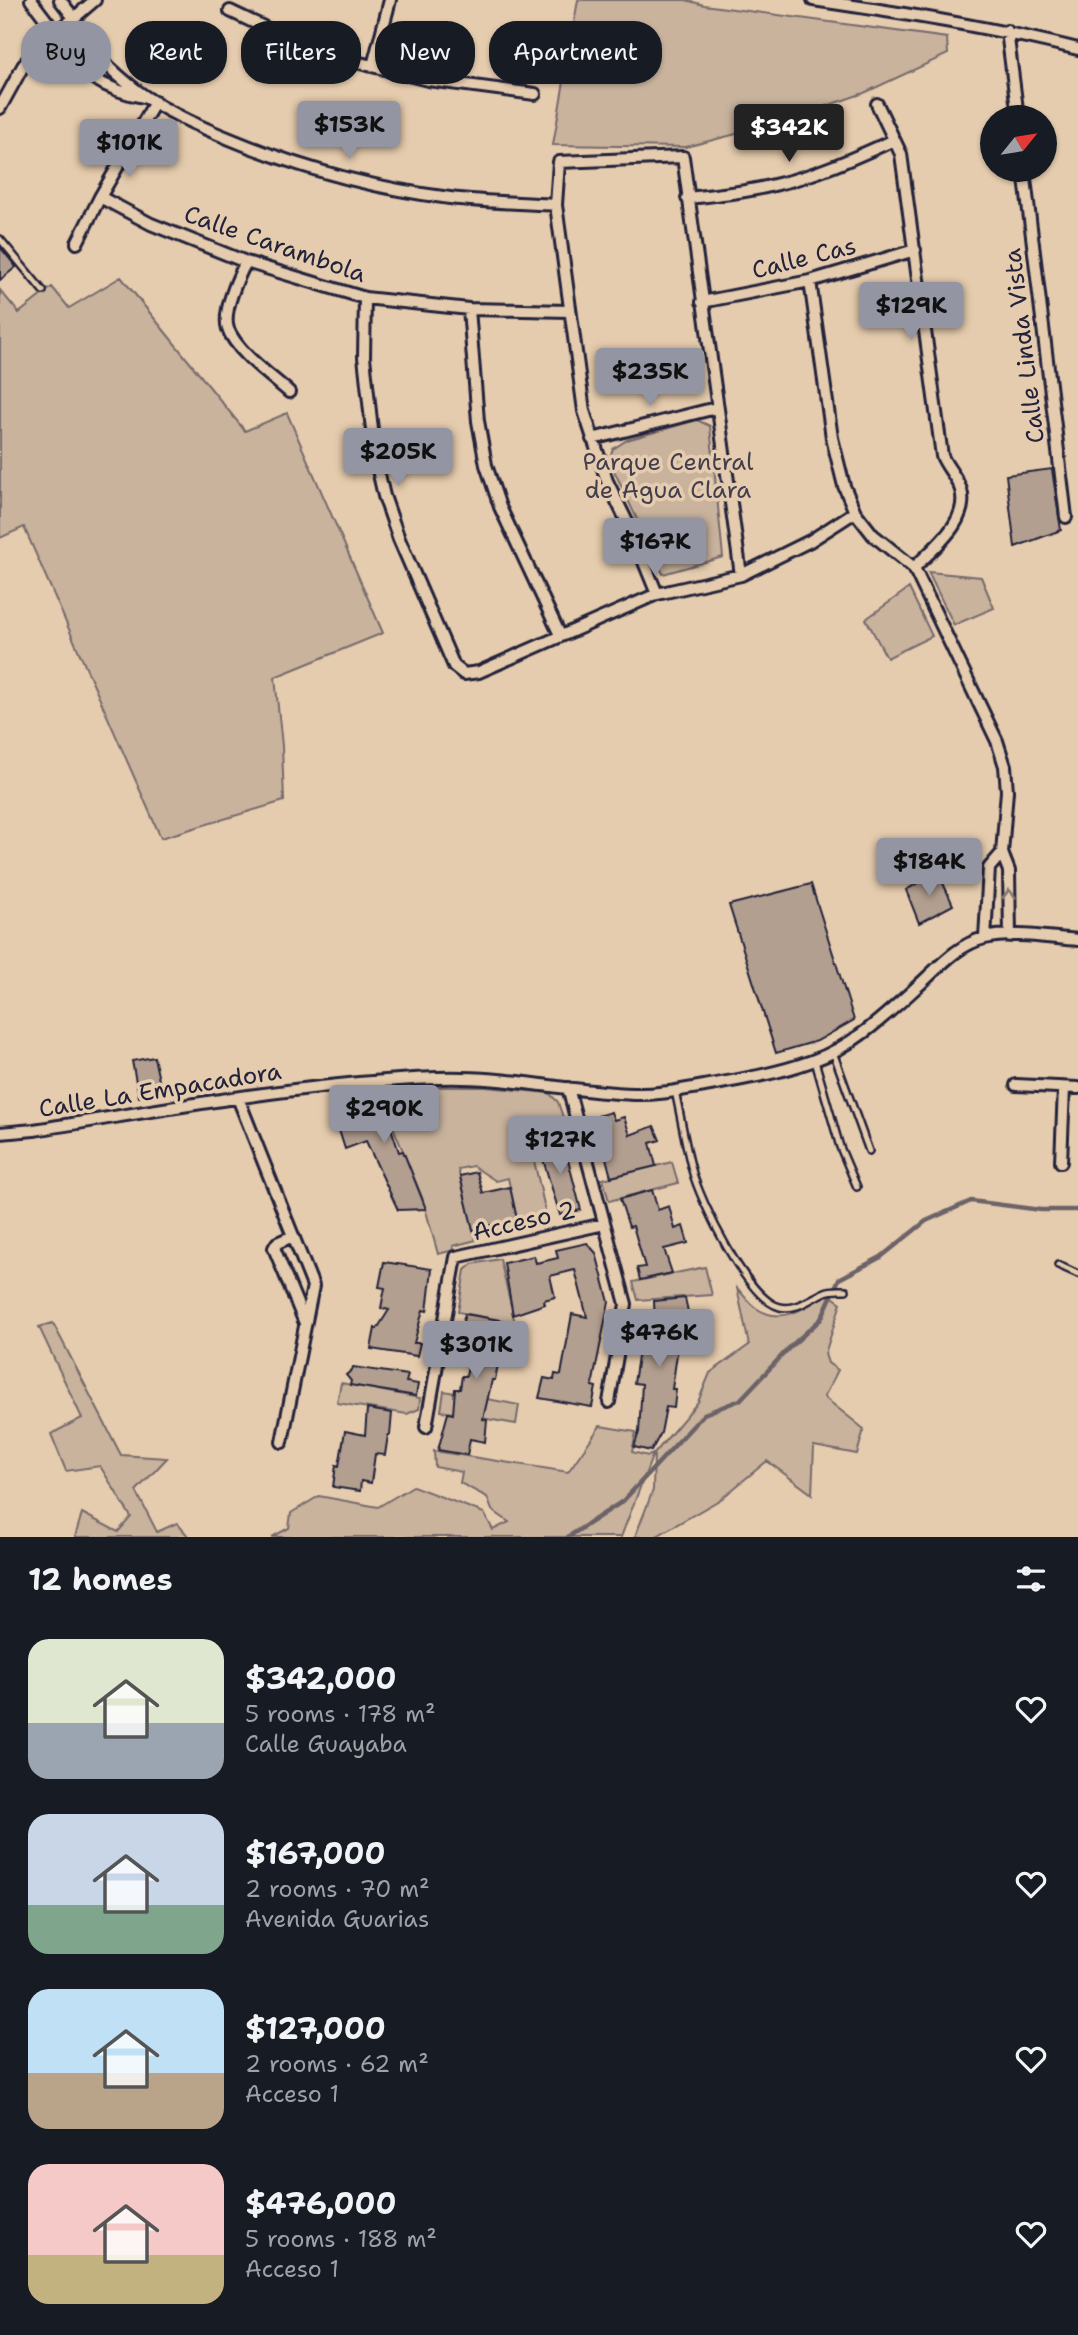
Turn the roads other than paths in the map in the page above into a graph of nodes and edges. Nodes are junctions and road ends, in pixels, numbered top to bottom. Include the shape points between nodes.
1 (60, 0) edge
2 (96, 0) edge
3 (390, 0) edge
4 (813, 0) edge
5 (33, 2) edge
6 (230, 11) dead end
7 (43, 21) edge
8 (71, 21) joint
9 (1007, 31) junction
10 (1078, 49) edge
11 (111, 65) edge
12 (373, 66) junction
13 (21, 70) edge
14 (101, 84) edge
15 (534, 94) dead end
16 (151, 99) junction
17 (877, 104) dead end
18 (1016, 105) edge
19 (0, 108) edge
20 (894, 140) junction
21 (1025, 182) edge
22 (100, 197) junction
23 (687, 198) junction
24 (556, 205) junction
25 (0, 239) edge
26 (78, 243) dead end
27 (915, 250) junction
28 (246, 262) junction
29 (810, 281) junction
30 (43, 291) dead end
31 (365, 298) junction
32 (702, 302) junction
33 (469, 309) junction
34 (569, 311) junction
35 (289, 392) dead end
36 (716, 408) junction
37 (592, 439) junction
38 (855, 512) junction
39 (1066, 517) dead end
40 (914, 568) junction
41 (741, 575) junction
42 (657, 594) junction
43 (560, 635) junction
44 (1002, 853) junction
45 (1010, 936) junction
46 (985, 938) junction
47 (1078, 940) edge
48 (833, 1052) junction
49 (815, 1060) junction
50 (1016, 1085) dead end
51 (568, 1088) junction
52 (1064, 1088) junction
53 (1078, 1088) edge
54 (675, 1091) junction
55 (238, 1098) junction
56 (0, 1132) edge
57 (869, 1151) dead end
58 (1061, 1162) dead end
59 (857, 1187) dead end
60 (604, 1224) junction
61 (293, 1236) junction
62 (1058, 1265) dead end
63 (1078, 1274) edge
64 (846, 1290) dead end
65 (305, 1323) junction
66 (609, 1402) dead end
67 (426, 1427) dead end
68 (282, 1442) dead end

1 - 8 street
2 - 8 street
3 - 12 street
4 - 9 street
5 - 7 street
6 - 12 street via 291,40
9 - 10 street
9 - 18 street
11 - 16 street
12 - 15 street via 428,80
13 - 19 street
14 - 16 street
16 - 22 street
16 - 24 street via 219,134 323,172 450,198
17 - 20 street
20 - 23 street via 780,184
20 - 27 street via 901,154
21 - 39 street, Calle Linda Vista
22 - 26 street
22 - 28 street, Calle Carambola via 151,224
23 - 24 street via 682,157 559,162
23 - 32 street
24 - 34 street
25 - 30 lane
27 - 29 street, Calle Cas
27 - 40 street via 942,456 958,484 962,506 948,533
28 - 31 street, Calle Carambola
28 - 35 street via 229,308 228,328 241,349
29 - 32 street, Calle Cas
29 - 38 street via 832,439
31 - 33 street, Calle Carambola
31 - 43 street via 364,358 384,496 454,666 464,674 479,672
32 - 36 street
33 - 34 street, Calle Carambola
33 - 43 street via 485,465
34 - 37 street
36 - 37 street
36 - 41 street
37 - 42 street
38 - 40 street via 873,535
38 - 41 street via 810,541
40 - 44 street via 1006,766
41 - 42 street
42 - 43 street
45 -> 44 street via 1009,871
44 - 46 street via 989,868
45 - 46 street, Calle La Empacadora
45 - 47 street, Calle La Empacadora
46 - 48 street, Calle La Empacadora via 960,949 881,1019
48 - 49 street, Calle La Empacadora
48 - 57 lane
49 - 54 street, Calle La Empacadora
49 - 59 lane via 840,1147
50 - 52 street
51 - 54 street, Calle La Empacadora via 632,1094
51 - 55 street, Calle La Empacadora via 440,1078
51 - 60 street
52 - 53 street
52 - 58 street
54 - 64 lane via 692,1172 709,1216 749,1280 768,1301 781,1307 805,1303 828,1291
55 - 56 street, Calle La Empacadora
55 - 61 street
60 - 66 street via 626,1304
60 - 67 street, Acceso 2 via 456,1257
61 - 65 street via 313,1286
61 - 65 street via 274,1248
62 - 63 lane
65 - 68 street

